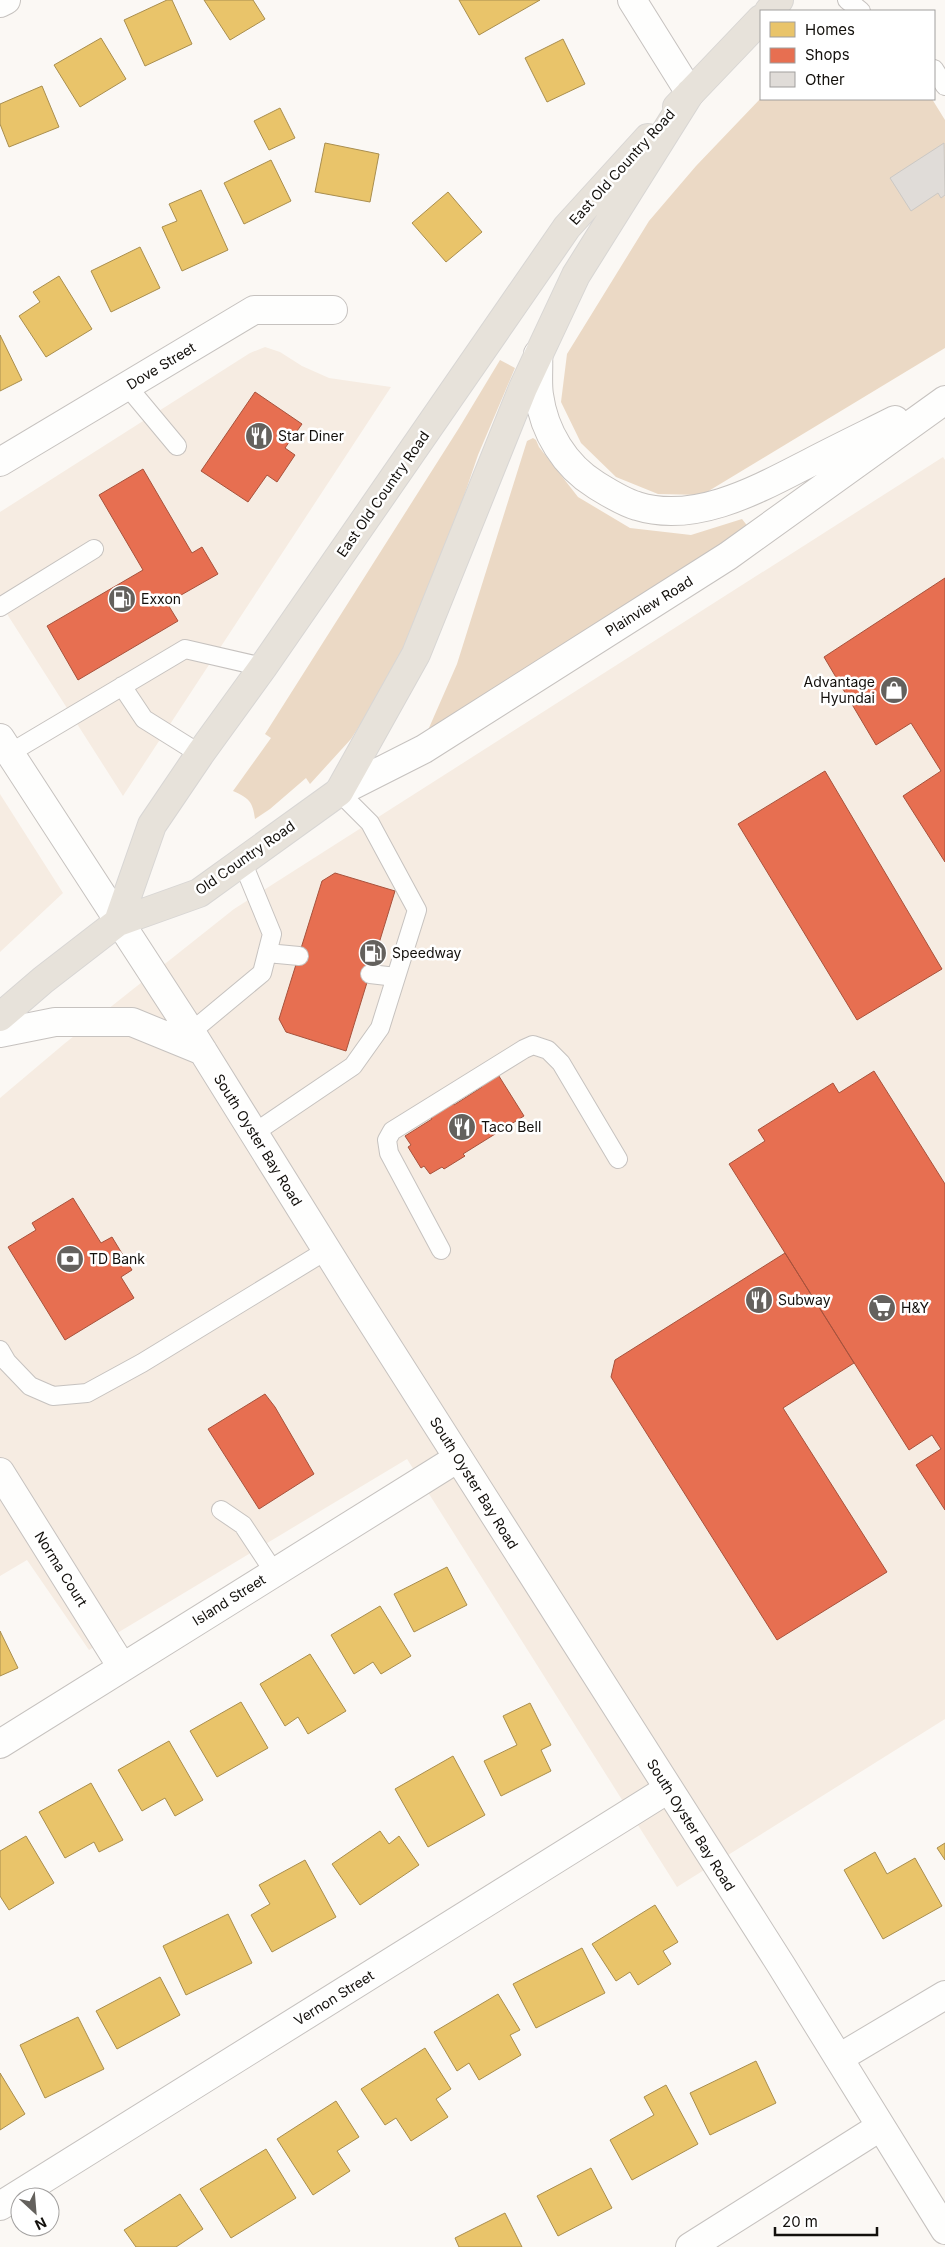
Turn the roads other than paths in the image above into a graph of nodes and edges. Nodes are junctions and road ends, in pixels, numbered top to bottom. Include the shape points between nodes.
1 (6, 0) edge
2 (632, 0) edge
3 (780, 0) edge
4 (847, 0) edge
5 (0, 4) edge
6 (770, 10) edge
7 (860, 10) edge
8 (760, 20) edge
9 (935, 71) edge
10 (945, 86) edge
11 (690, 92) junction
12 (333, 310) dead end
13 (538, 354) junction
14 (127, 386) junction
15 (945, 394) edge
16 (945, 400) edge
17 (177, 446) dead end
18 (0, 462) edge
19 (94, 549) dead end
20 (0, 607) edge
21 (263, 667) junction
22 (122, 686) junction
23 (5, 745) edge
24 (200, 754) junction
25 (340, 792) junction
26 (242, 861) junction
27 (118, 922) junction
28 (267, 953) junction
29 (299, 956) dead end
30 (370, 974) dead end
31 (396, 977) junction
32 (0, 1017) edge
33 (0, 1033) edge
34 (197, 1042) junction
35 (254, 1132) junction
36 (618, 1159) dead end
37 (326, 1250) junction
38 (442, 1250) dead end
39 (0, 1350) edge
40 (458, 1458) junction
41 (0, 1472) edge
42 (221, 1510) dead end
43 (274, 1572) junction
44 (122, 1667) junction
45 (0, 1744) edge
46 (668, 1789) junction
47 (945, 1995) edge
48 (840, 2058) junction
49 (880, 2128) junction
50 (0, 2206) edge
51 (945, 2230) edge
52 (690, 2247) edge

1 - 5 main road
2 - 11 main road
3 - 6 main road
4 - 7 lane
8 - 11 main road, East Old Country Road
9 - 10 lane
11 - 13 main road, East Old Country Road via 576,275
11 - 21 main road, East Old Country Road via 567,227
12 - 14 main road, Dove Street via 254,310
13 - 15 main road via 539,395 545,420 554,441 572,466 613,496 660,510 707,506 757,489
13 - 25 main road, East Old Country Road via 416,654
14 - 17 lane
14 - 18 main road, Dove Street
16 - 25 main road, Plainview Road via 728,556 424,749
19 - 20 lane
21 - 22 lane via 185,649
21 - 24 main road, East Old Country Road
22 - 23 lane
22 - 24 lane via 144,719
23 - 27 main road, South Oyster Bay Road
24 - 27 main road, East Old Country Road via 152,824
25 - 26 main road, Old Country Road
25 - 31 lane via 370,823 417,910
26 - 27 main road, Old Country Road via 199,893
26 - 28 lane via 272,934
27 - 32 main road, Old Country Road
27 - 34 main road, South Oyster Bay Road
28 - 29 lane
28 - 34 lane via 262,973
30 - 31 lane
31 - 35 lane via 380,1028 353,1066
33 - 34 main road via 56,1022 132,1022
34 - 35 main road, South Oyster Bay Road
35 - 37 main road, South Oyster Bay Road
36 - 38 lane via 561,1063 548,1050 532,1045 524,1049 392,1131 387,1140 389,1153
37 - 39 lane via 87,1393 53,1396 30,1386
37 - 40 main road, South Oyster Bay Road
40 - 43 main road, Island Street
40 - 46 main road, South Oyster Bay Road
41 - 44 main road, Norma Court
42 - 43 lane via 243,1525
43 - 44 main road, Island Street
44 - 45 main road, Island Street
46 - 48 main road, South Oyster Bay Road
46 - 50 main road, Vernon Street
47 - 48 main road
48 - 49 main road, South Oyster Bay Road
49 - 51 main road, South Oyster Bay Road
49 - 52 main road

